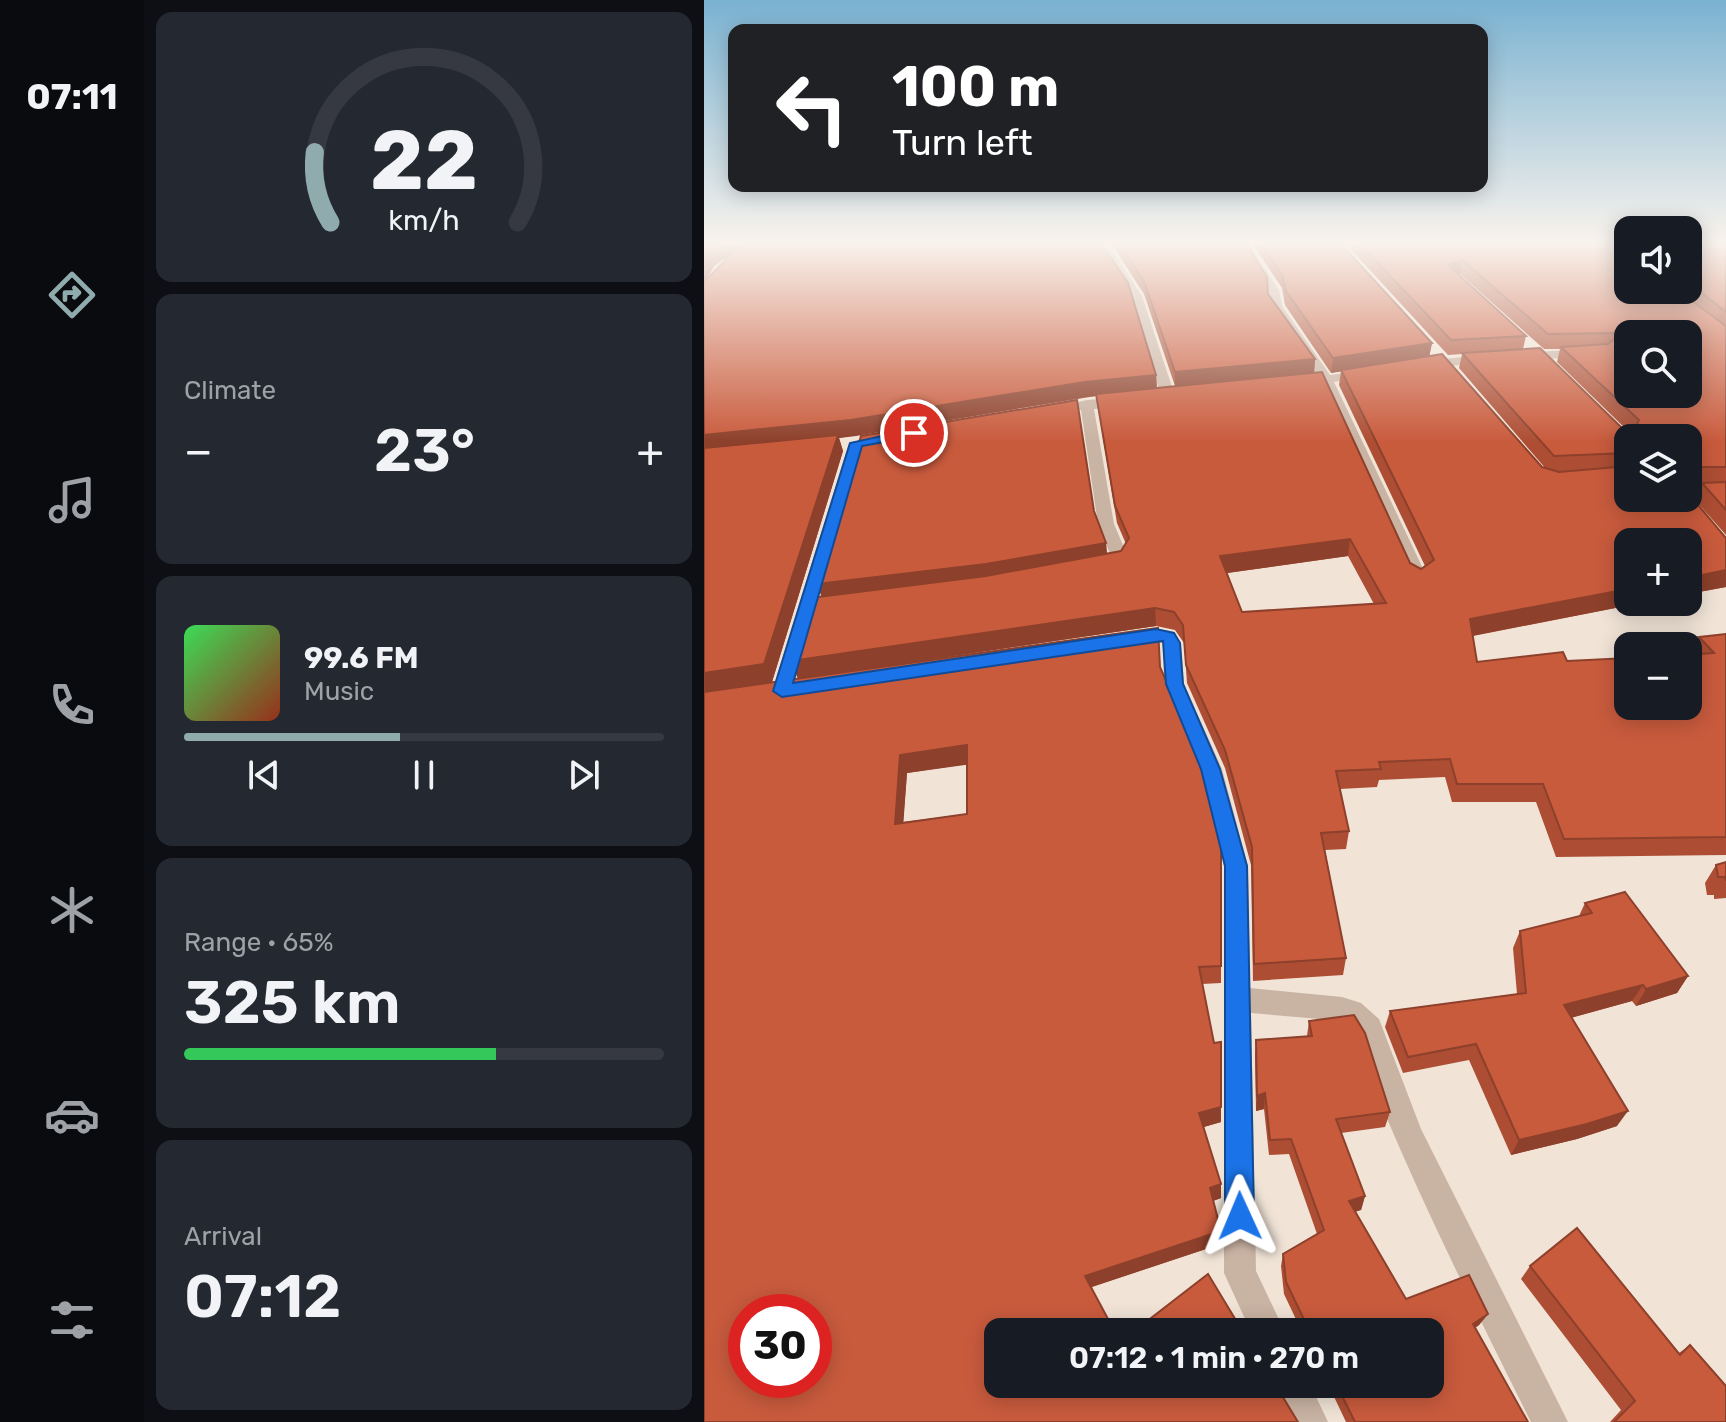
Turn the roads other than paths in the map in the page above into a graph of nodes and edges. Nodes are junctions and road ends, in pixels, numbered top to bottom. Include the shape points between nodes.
1 (1139, 309) edge
2 (1278, 309) edge
3 (1603, 352) edge
4 (1327, 380) junction
5 (1279, 385) edge
6 (1184, 395) edge
7 (1155, 398) junction
8 (1087, 404) junction
9 (1041, 412) edge
10 (902, 435) edge
11 (1726, 491) edge
12 (1702, 497) edge
13 (1089, 568) edge
14 (1419, 579) edge
15 (1110, 642) edge
16 (813, 686) edge
17 (782, 691) junction
18 (751, 695) edge
19 (1237, 1000) junction
20 (1261, 1318) edge
21 (1299, 1398) edge
22 (1310, 1422) edge
23 (1550, 1422) edge

1 - 7 street
2 - 4 street
3 - 4 street via 1444,362
4 - 5 street
4 - 14 street
6 - 7 street
7 - 8 street
8 - 9 street
8 - 13 street via 1106,524 1120,557
10 - 17 street via 849,443 816,607
11 - 12 street
15 - 19 street via 1156,635 1172,643 1174,684 1211,769 1236,866
16 - 17 street
17 - 18 street
19 - 20 street via 1240,1273
19 - 23 street via 1353,1012 1374,1034 1384,1079 1432,1189
21 - 22 street

